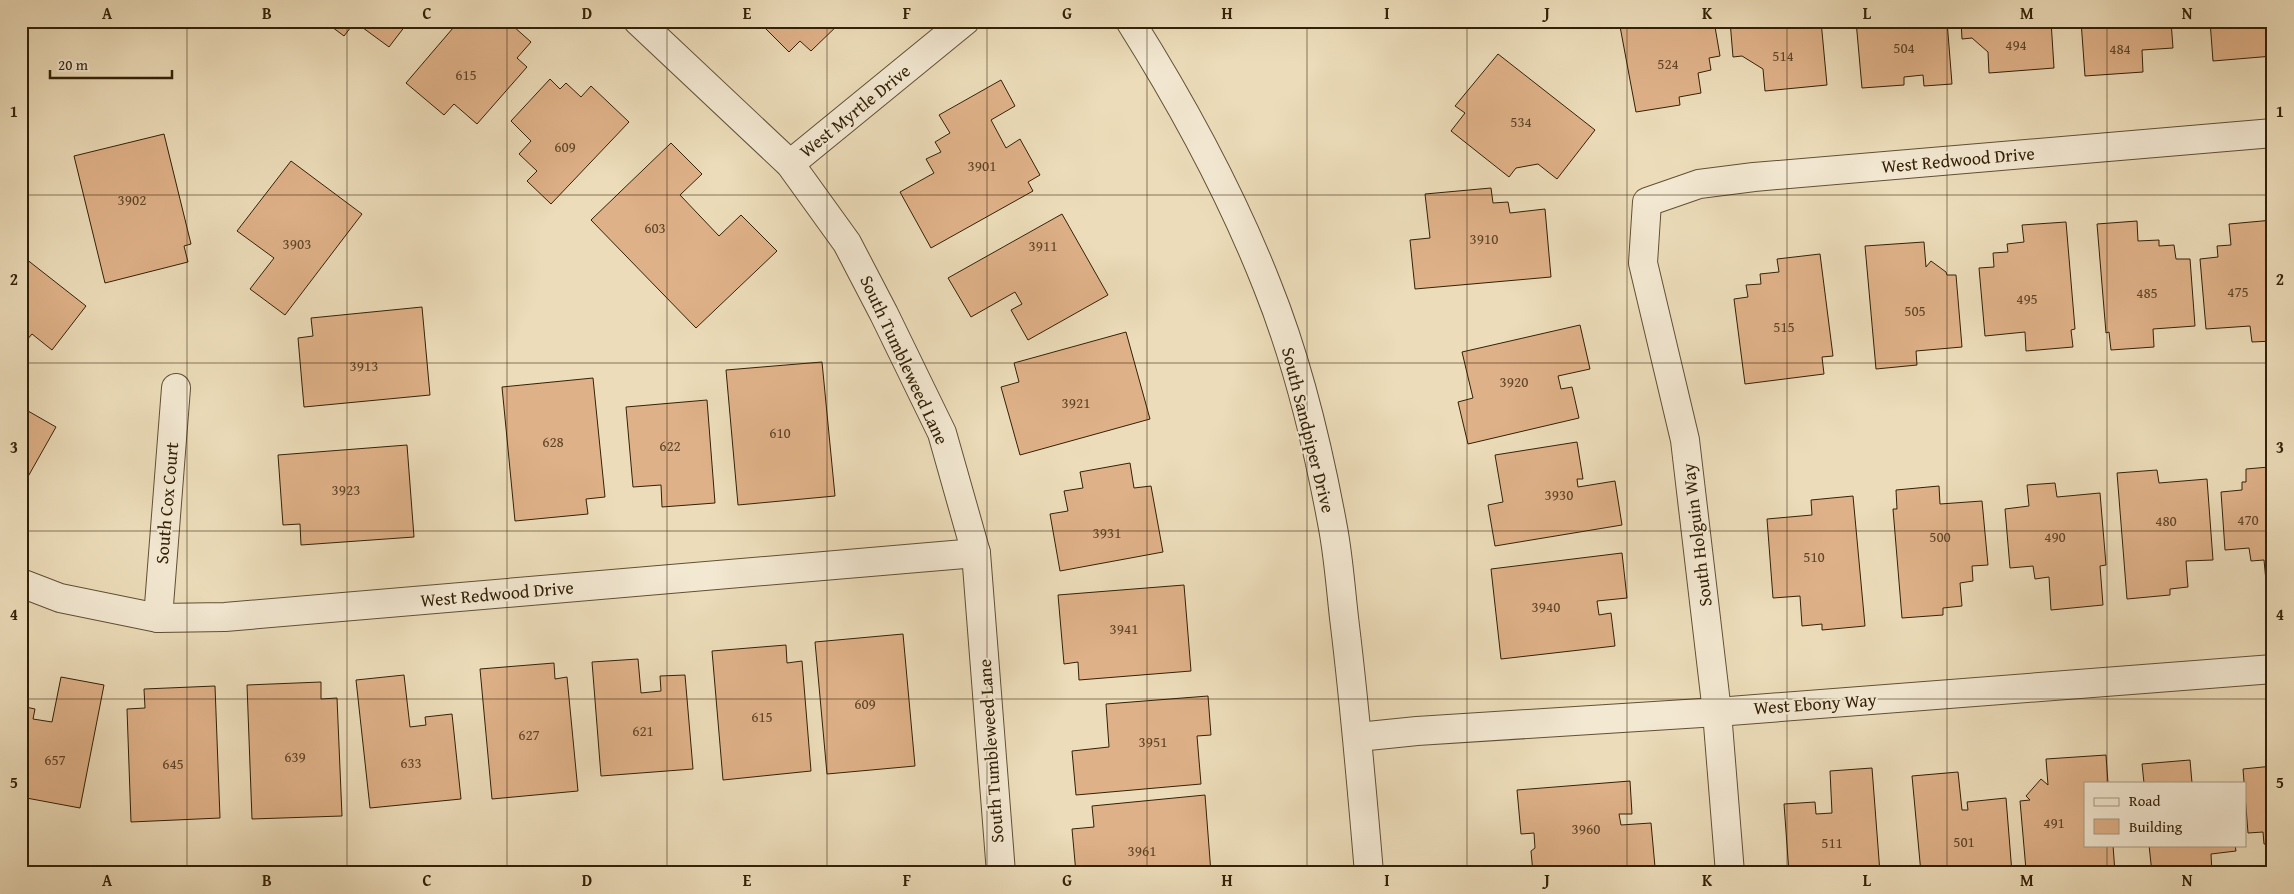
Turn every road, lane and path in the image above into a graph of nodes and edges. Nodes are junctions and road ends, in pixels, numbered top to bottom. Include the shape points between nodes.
1 (638, 21) edge
2 (965, 21) edge
3 (1130, 21) edge
4 (2273, 133) edge
5 (790, 164) junction
6 (1647, 202) joint
7 (176, 388) dead end
8 (976, 553) junction
9 (21, 583) edge
10 (158, 618) junction
11 (2273, 669) edge
12 (1717, 712) junction
13 (1358, 737) junction
14 (1001, 873) edge
15 (1369, 873) edge
16 (1730, 873) edge

1 - 5 street, West Myrtle Drive
2 - 5 street, West Myrtle Drive
3 - 13 street, South Sandpiper Drive via 1217,177 1267,285 1295,369 1316,444 1334,530
4 - 6 street, West Redwood Drive via 1754,177 1699,184
5 - 8 street, South Tumbleweed Lane via 847,243 942,433
6 - 12 street, South Holguin Way via 1643,263 1686,440
7 - 10 street, South Cox Court
8 - 10 street, West Redwood Drive via 225,618
8 - 14 street, South Tumbleweed Lane
9 - 10 street, West Redwood Drive via 60,598
11 - 12 street, West Ebony Way
12 - 13 street, West Ebony Way
12 - 16 street, South Holguin Way
13 - 15 street, South Sandpiper Drive

